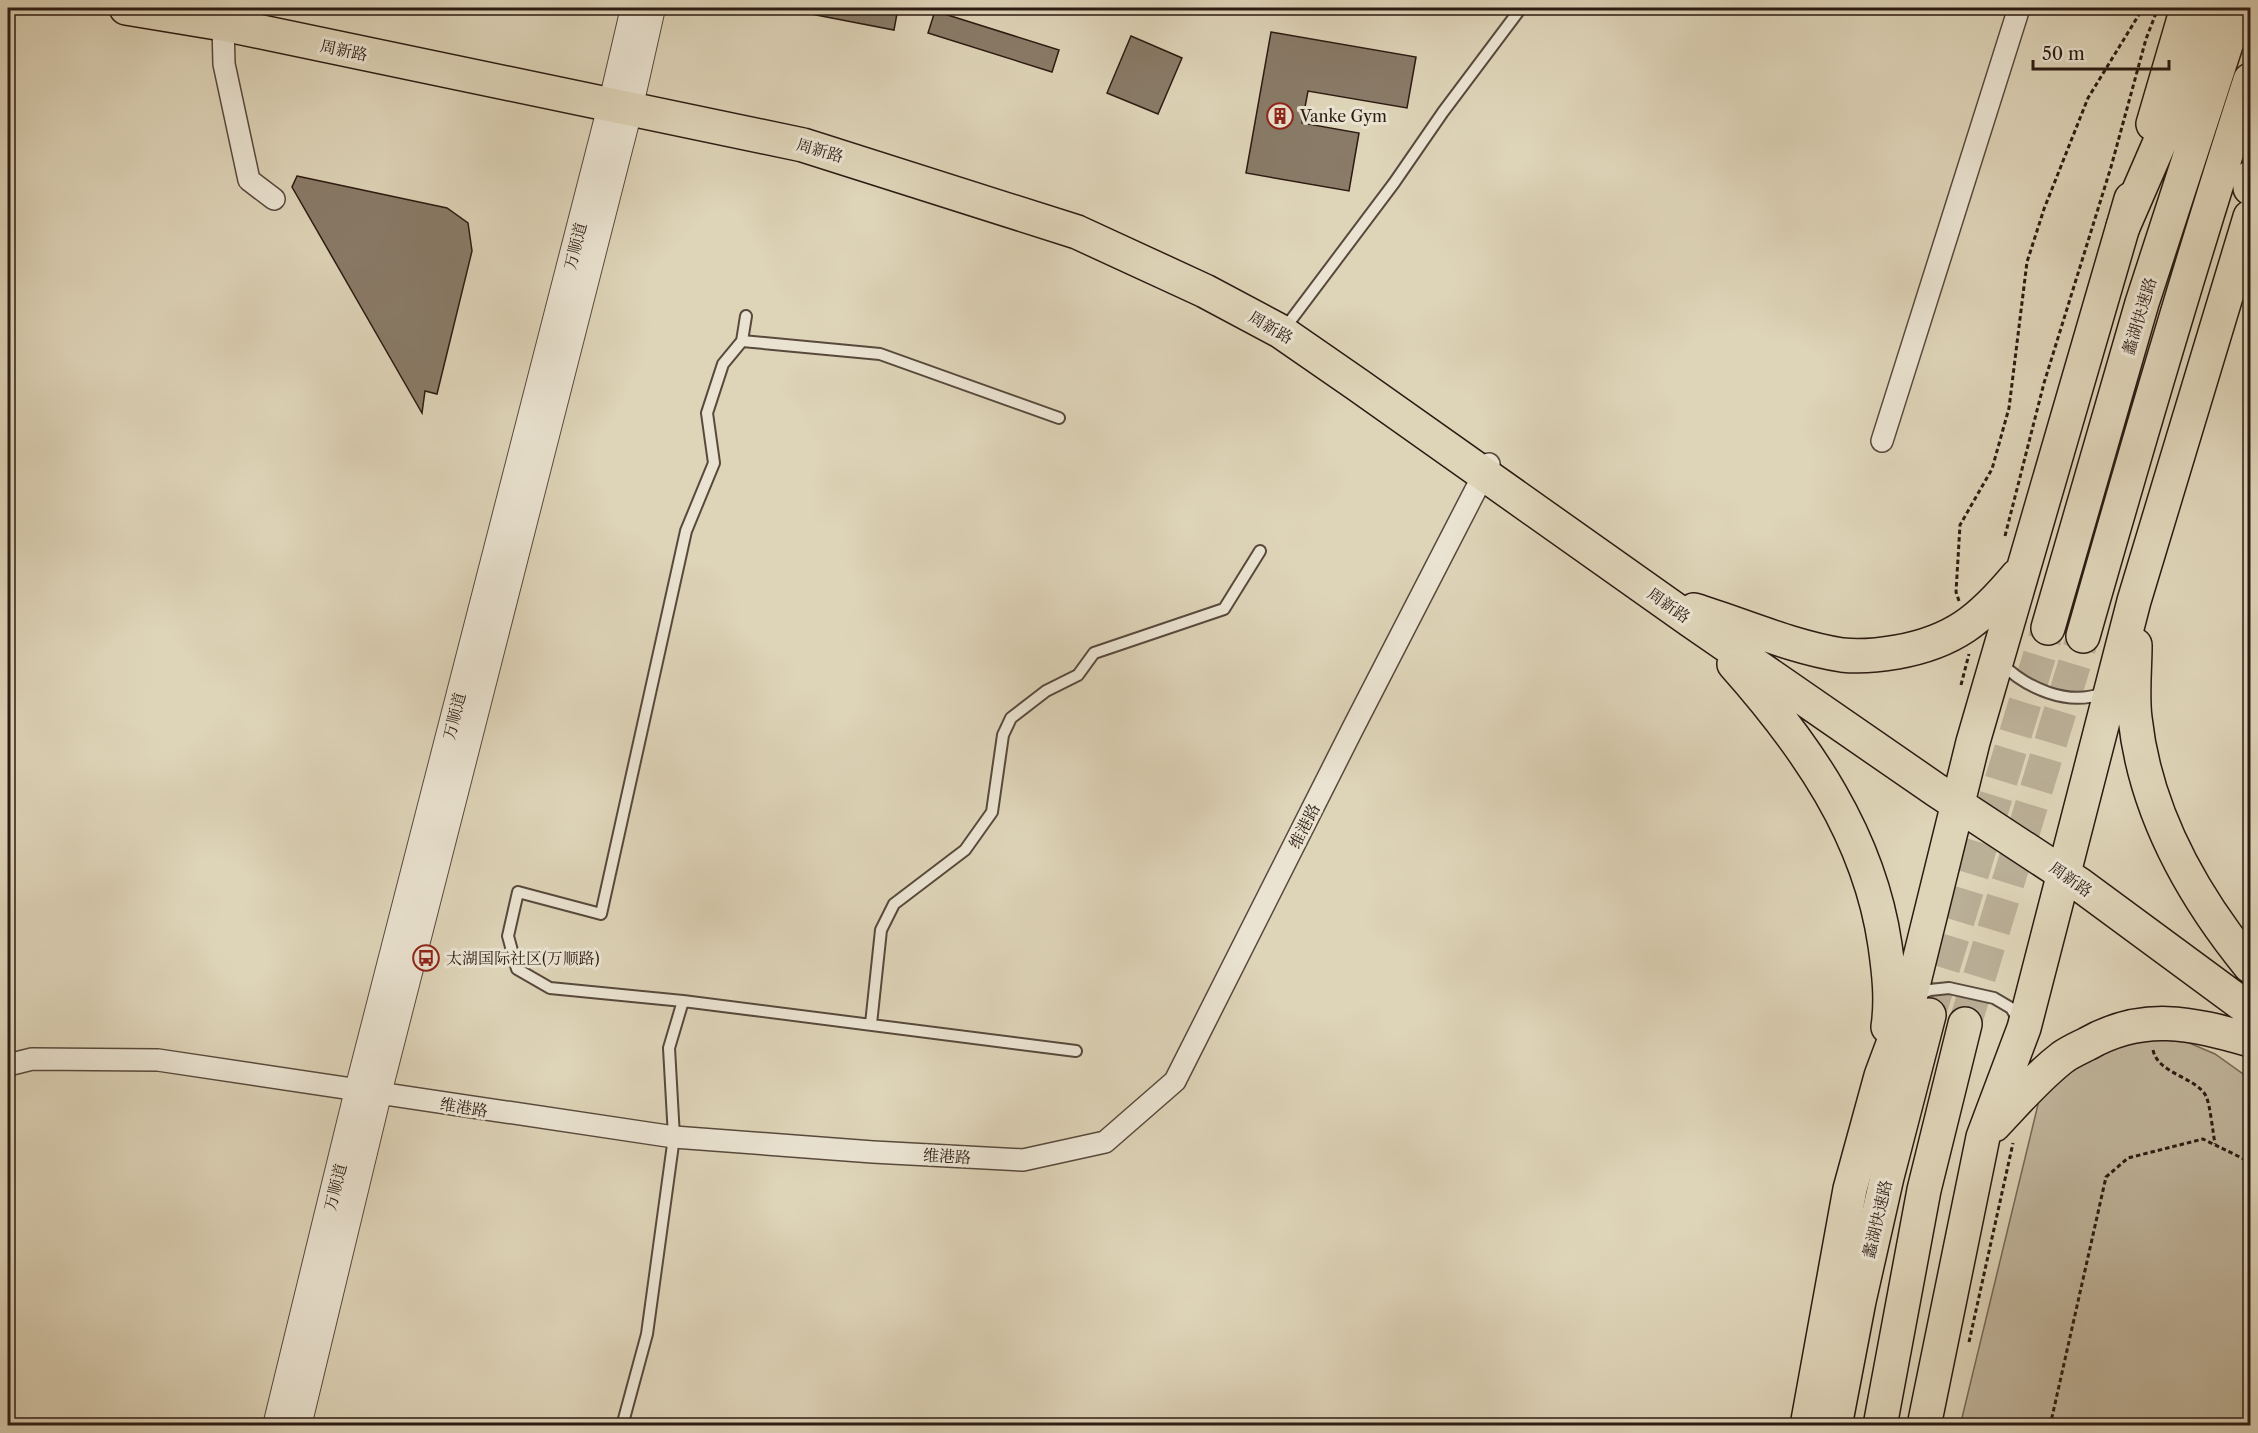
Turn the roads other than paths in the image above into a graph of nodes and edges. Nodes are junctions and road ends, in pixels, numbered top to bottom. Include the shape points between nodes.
1 (126, 8) edge
2 (164, 8) edge
3 (634, 8) edge
4 (652, 8) edge
5 (1521, 8) edge
6 (2019, 8) edge
7 (2187, 8) edge
8 (2211, 8) edge
9 (2238, 8) edge
10 (223, 24) junction
11 (2250, 80) edge
12 (621, 104) junction
13 (2250, 177) edge
14 (2250, 188) edge
15 (274, 199) dead end
16 (2250, 218) edge
17 (2123, 227) junction
18 (746, 316) dead end
19 (1288, 324) junction
20 (741, 341) junction
21 (1059, 418) dead end
22 (1882, 441) dead end
23 (1483, 466) junction
24 (1260, 551) dead end
25 (2022, 570) junction
26 (2134, 601) junction
27 (1692, 615) junction
28 (2048, 628) tunnel mouth
29 (2082, 636) tunnel mouth
30 (1997, 658) junction
31 (2111, 690) junction
32 (1959, 800) junction
33 (2065, 870) junction
34 (2250, 966) edge
35 (683, 1001) junction
36 (2250, 1001) edge
37 (1920, 1006) junction
38 (2250, 1010) edge
39 (871, 1024) junction
40 (1965, 1024) tunnel mouth
41 (2024, 1028) junction
42 (2250, 1040) edge
43 (1076, 1051) dead end
44 (8, 1056) edge
45 (8, 1065) edge
46 (1881, 1076) junction
47 (369, 1088) junction
48 (674, 1133) junction
49 (1983, 1137) junction
50 (276, 1425) edge
51 (298, 1425) edge
52 (622, 1425) edge
53 (1807, 1425) edge
54 (1835, 1425) edge
55 (1880, 1425) edge
56 (1924, 1425) edge

1 - 10 main road, 周新路
2 - 12 main road, 周新路
3 - 12 street, 万顺道
4 - 12 street, 万顺道
5 - 19 lane
6 - 22 street
7 - 17 main road
8 - 17 main road
9 - 28 main road, 蠡湖快速路 via 2142,303
10 - 12 main road, 周新路
10 - 15 street via 224,64 249,180
11 - 29 main road
12 - 19 main road, 周新路 via 806,136 943,175 1084,224 1207,280
12 - 23 main road, 周新路 via 803,145 1077,232 1205,291 1280,331
12 - 47 street, 万顺道
13 - 14 main road
16 - 26 main road
17 - 25 main road
18 - 20 lane
19 - 23 main road, 周新路
20 - 21 lane via 880,354
20 - 35 lane via 723,364 707,413 714,464 686,531 601,914 518,892 508,936 517,969 550,988
23 - 27 main road, 周新路
23 - 48 street, 维港路 via 1168,1076 1103,1133 1022,1151
24 - 39 lane via 1224,609 1095,653 1078,675 1046,691 1011,718 1003,735 992,812 965,850 894,904 881,930
25 - 27 main road via 1992,606 1957,632 1925,647 1884,654 1844,655
25 - 30 main road
26 - 31 main road
26 - 34 main road via 2134,716 2145,775 2160,819 2201,899
27 - 32 main road, 周新路
27 - 46 main road via 1810,759 1856,840 1873,889 1889,973 1890,1013
30 - 31 lane via 2014,676 2035,688 2075,698
30 - 32 main road
31 - 33 main road
32 - 33 main road, 周新路
32 - 37 main road
33 - 36 main road, 周新路
33 - 38 main road, 周新路
33 - 41 main road
35 - 39 lane
35 - 48 lane via 669,1048
37 - 41 lane via 1930,990 1949,988 1994,998 2011,1008
37 - 46 main road
37 - 54 main road, 蠡湖快速路
39 - 43 lane
40 - 55 main road via 1924,1190
41 - 49 main road
42 - 49 main road via 2186,1024 2150,1023 2120,1028 2063,1057
44 - 47 street, 维港路 via 30,1051 158,1051
45 - 47 street, 维港路 via 32,1059 158,1060
46 - 53 main road via 1850,1189
47 - 48 street, 维港路
47 - 50 street, 万顺道
47 - 51 street, 万顺道
48 - 52 lane via 647,1334
49 - 56 main road

